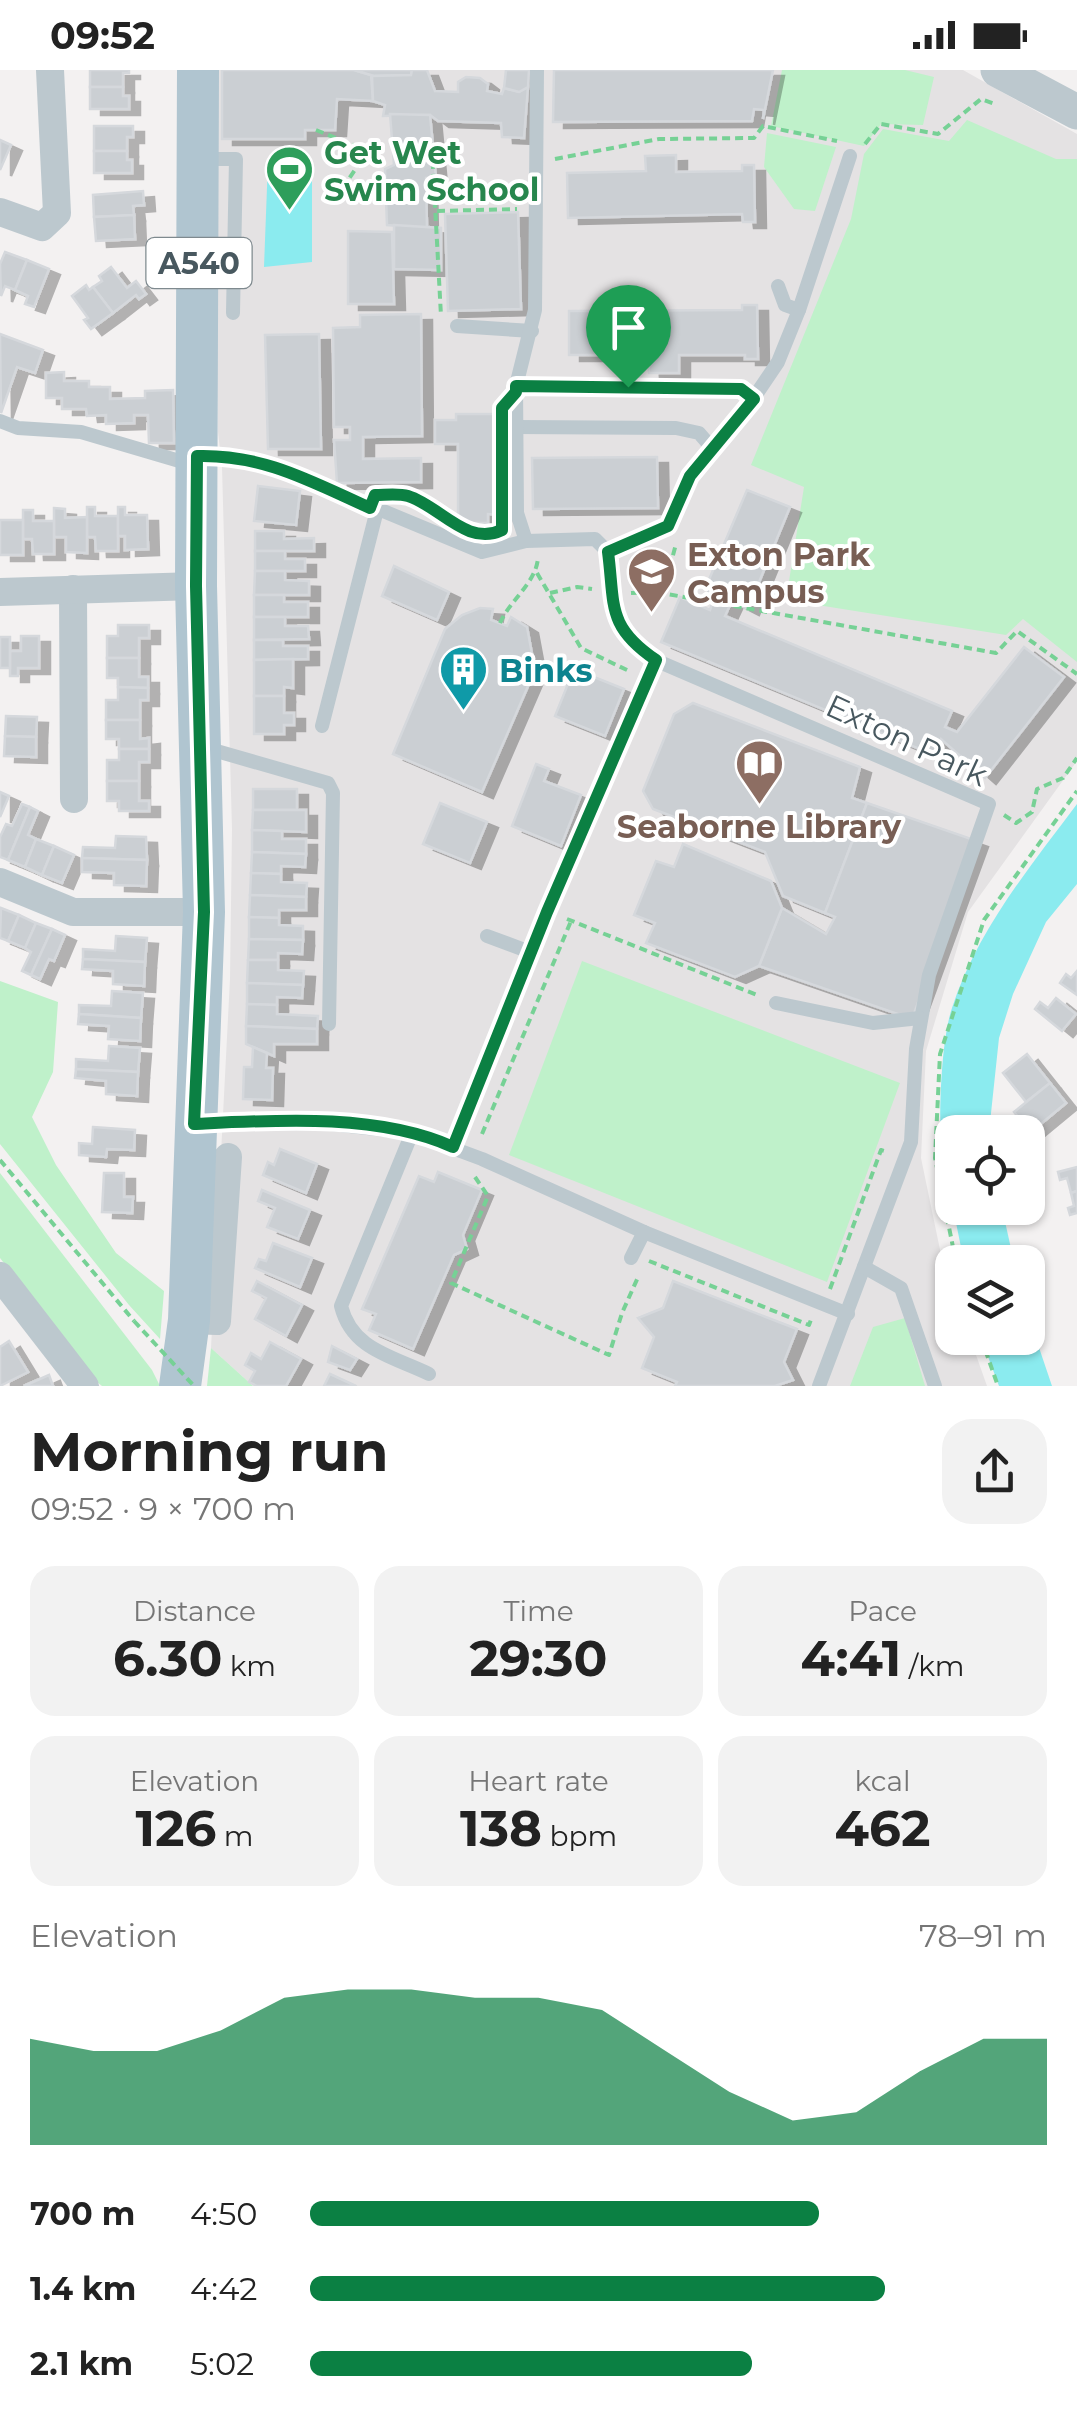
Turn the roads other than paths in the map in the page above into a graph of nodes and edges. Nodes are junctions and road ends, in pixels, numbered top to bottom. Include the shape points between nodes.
1 (50, 70) edge
2 (198, 70) edge
3 (537, 70) edge
4 (997, 87) edge
5 (1077, 112) edge
6 (850, 156) dead end
7 (198, 159) junction
8 (0, 212) edge
9 (778, 286) dead end
10 (800, 310) junction
11 (233, 313) dead end
12 (457, 326) road end
13 (532, 332) junction
14 (516, 386) junction
15 (754, 399) junction
16 (0, 421) edge
17 (516, 427) junction
18 (712, 448) junction
19 (197, 461) junction
20 (374, 509) junction
21 (532, 541) junction
22 (608, 552) junction
23 (196, 586) junction
24 (73, 589) junction
25 (0, 592) edge
26 (656, 660) junction
27 (322, 726) dead end
28 (200, 747) junction
29 (66, 784) dead end
30 (0, 882) edge
31 (204, 912) junction
32 (487, 936) dead end
33 (530, 952) junction
34 (776, 1003) road end
35 (920, 1018) junction
36 (328, 1024) dead end
37 (194, 1124) junction
38 (412, 1133) junction
39 (453, 1147) junction
40 (228, 1157) dead end
41 (644, 1232) junction
42 (631, 1258) dead end
43 (864, 1268) junction
44 (0, 1276) edge
45 (848, 1314) junction
46 (189, 1320) junction
47 (430, 1374) dead end
48 (85, 1386) edge
49 (180, 1386) edge
50 (819, 1386) edge
51 (936, 1386) edge

1 - 8 street via 57,213 42,228
2 - 7 main road, A540
3 - 13 lane
4 - 5 street
6 - 10 lane
7 - 11 lane via 236,159
7 - 19 main road, A540
9 - 10 lane via 785,305
10 - 15 lane
12 - 13 lane
13 - 14 lane
14 - 15 lane via 741,389
14 - 17 lane
15 - 18 lane
16 - 19 lane via 81,432
17 - 18 lane via 676,428 699,434
17 - 21 lane via 518,513
18 - 22 lane via 690,476 668,526
19 - 20 lane via 230,455 270,464
19 - 23 main road, A540
20 - 21 lane via 482,552
20 - 27 lane
21 - 22 lane via 595,539
22 - 26 lane, Exton Park via 614,618
23 - 24 street
23 - 28 main road, A540
24 - 25 street
24 - 29 street
26 - 33 lane
26 - 35 lane, Exton Park via 988,804
28 - 31 main road, A540
28 - 36 lane via 328,783 333,793
30 - 31 street via 72,912
31 - 37 main road, A540
32 - 33 lane
33 - 39 lane
34 - 35 lane via 873,1024
35 - 43 lane, Exton Park via 911,1142
37 - 38 lane via 292,1122
37 - 46 main road, A540
38 - 39 lane
38 - 47 lane via 341,1306 357,1340
39 - 41 lane
40 - 46 street via 217,1321
41 - 42 lane
41 - 45 lane
43 - 45 lane, Exton Park
43 - 51 lane via 901,1288
44 - 48 street
45 - 50 lane, Exton Park
46 - 49 main road, A540

